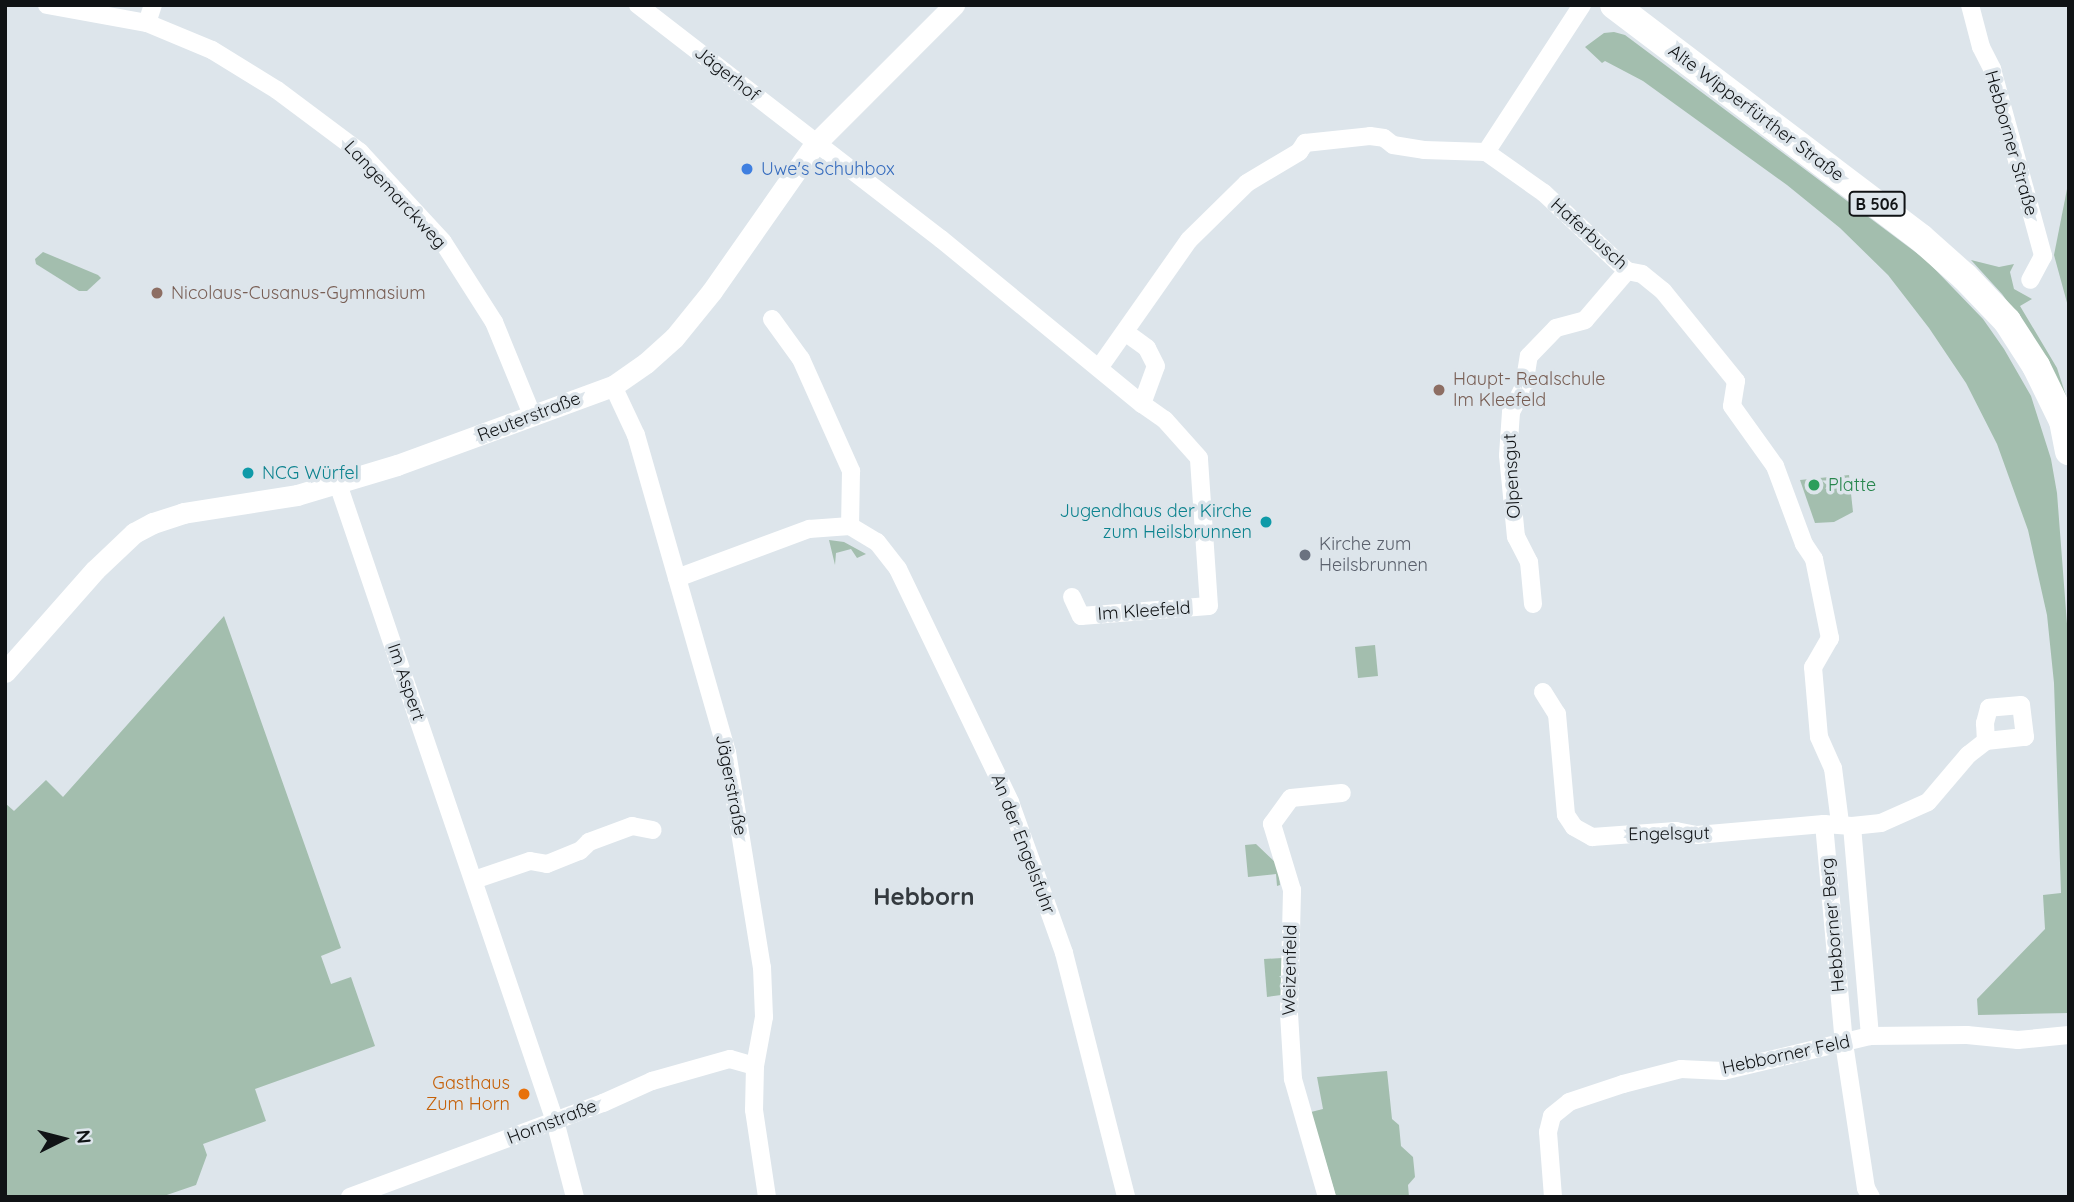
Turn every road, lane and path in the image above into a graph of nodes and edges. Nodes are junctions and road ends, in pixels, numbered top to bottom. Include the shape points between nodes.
1 (47, 5) edge
2 (638, 5) edge
3 (954, 5) edge
4 (1583, 5) edge
5 (1614, 5) edge
6 (1970, 5) edge
7 (150, 14) edge
8 (815, 144) junction
9 (1486, 152) junction
10 (1627, 271) junction
11 (2030, 280) dead end
12 (772, 319) dead end
13 (1125, 332) junction
14 (1099, 368) junction
15 (612, 386) junction
16 (1142, 404) junction
17 (533, 417) junction
18 (2069, 451) edge
19 (338, 484) junction
20 (850, 526) junction
21 (1804, 544) joint
22 (677, 578) junction
23 (1072, 597) dead end
24 (1533, 604) dead end
25 (5, 673) edge
26 (1543, 692) dead end
27 (1986, 741) dead end
28 (1342, 793) dead end
29 (1839, 824) junction
30 (653, 830) dead end
31 (474, 880) junction
32 (2069, 1035) edge
33 (1870, 1036) junction
34 (1844, 1043) junction
35 (755, 1066) junction
36 (555, 1121) junction
37 (350, 1197) edge
38 (575, 1197) edge
39 (767, 1197) edge
40 (1126, 1197) edge
41 (1327, 1197) edge
42 (1553, 1197) edge
43 (1871, 1197) edge

1 - 7 street, Langemarckweg
2 - 8 street, Jägerhof
3 - 8 street, Reuterstraße
4 - 9 street
5 - 18 main road, Alte Wipperfürther Straße / B 506 via 1921,238 1965,277 2007,321 2036,366 2063,421
6 - 11 street, Hebborner Straße via 2043,256
7 - 17 street, Langemarckweg via 277,90 360,152 443,242 494,322
8 - 14 street, Im Kleefeld
8 - 15 street, Reuterstraße via 674,338
9 - 10 street, Haferbusch via 1544,193
9 - 13 street via 1424,150 1370,136 1305,143 1299,152 1247,183 1189,240
10 - 21 street, Haferbusch via 1643,274 1663,291 1736,381 1732,406 1775,466
10 - 24 street, Olpensgut via 1585,320 1556,328 1529,356 1524,386 1511,412 1508,455 1516,537 1529,562
12 - 20 street via 801,359 851,471
13 - 14 street
13 - 16 street via 1147,348 1156,366
14 - 16 street, Im Kleefeld
15 - 17 street, Reuterstraße
15 - 22 street, Jägerstraße via 636,435
16 - 23 street, Im Kleefeld via 1165,420 1199,458 1209,606 1081,616
17 - 19 street, Reuterstraße
19 - 25 street, Reuterstraße via 183,513 134,533 95,570
19 - 31 street, Im Aspert
20 - 22 street via 809,529
20 - 40 street, An der Engelsfuhr via 877,542 898,569 1010,802 1064,953
21 - 29 street, Hebborner Berg via 1814,559 1830,638 1813,667 1819,737 1833,768
22 - 35 street, Jägerstraße via 727,752 762,967 764,1017
26 - 29 street, Engelsgut via 1557,714 1566,815 1574,827 1592,837 1676,831 1698,835
27 - 29 street, Engelsgut via 1928,802 1881,823
28 - 41 street, Weizenfeld via 1291,798 1272,824 1292,890 1289,1014 1293,1080
29 - 33 street, Hebborner Berg
29 - 34 street, Hebborner Berg
30 - 31 street via 632,826 547,864 530,860
31 - 36 street, Im Aspert via 478,905
32 - 33 street, Hebborner Feld via 2018,1040 1967,1035
33 - 34 street, Hebborner Feld
34 - 42 street, Hebborner Feld via 1723,1071 1681,1069 1569,1102 1552,1116 1548,1132
34 - 43 street, Hebborner Berg
35 - 36 street, Hornstraße via 730,1059 718,1062 653,1081
35 - 39 street, Jägerstraße via 754,1110
36 - 37 street, Hornstraße
36 - 38 street, Im Aspert

